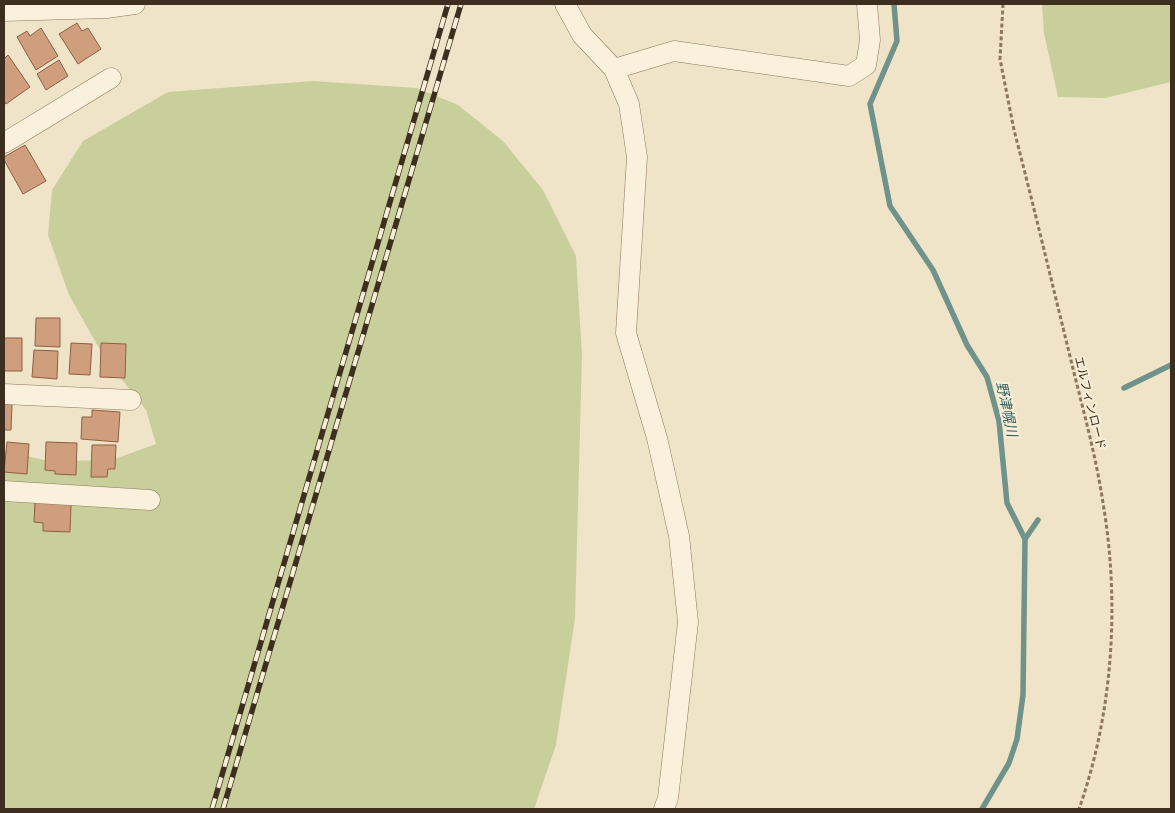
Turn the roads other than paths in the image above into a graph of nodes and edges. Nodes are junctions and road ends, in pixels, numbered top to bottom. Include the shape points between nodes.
1 (135, 4) edge
2 (564, 4) edge
3 (867, 4) edge
4 (4, 11) edge
5 (614, 69) junction
6 (111, 78) dead end
7 (4, 143) edge
8 (4, 394) edge
9 (130, 400) dead end
10 (4, 491) edge
11 (150, 500) dead end
12 (664, 809) edge

1 - 4 street
2 - 5 street via 582,35
3 - 5 street via 870,40 866,65 849,76 674,51
5 - 12 street via 629,104 637,157 626,333 657,438 679,536 688,622 668,798
6 - 7 street
8 - 9 street
10 - 11 street

